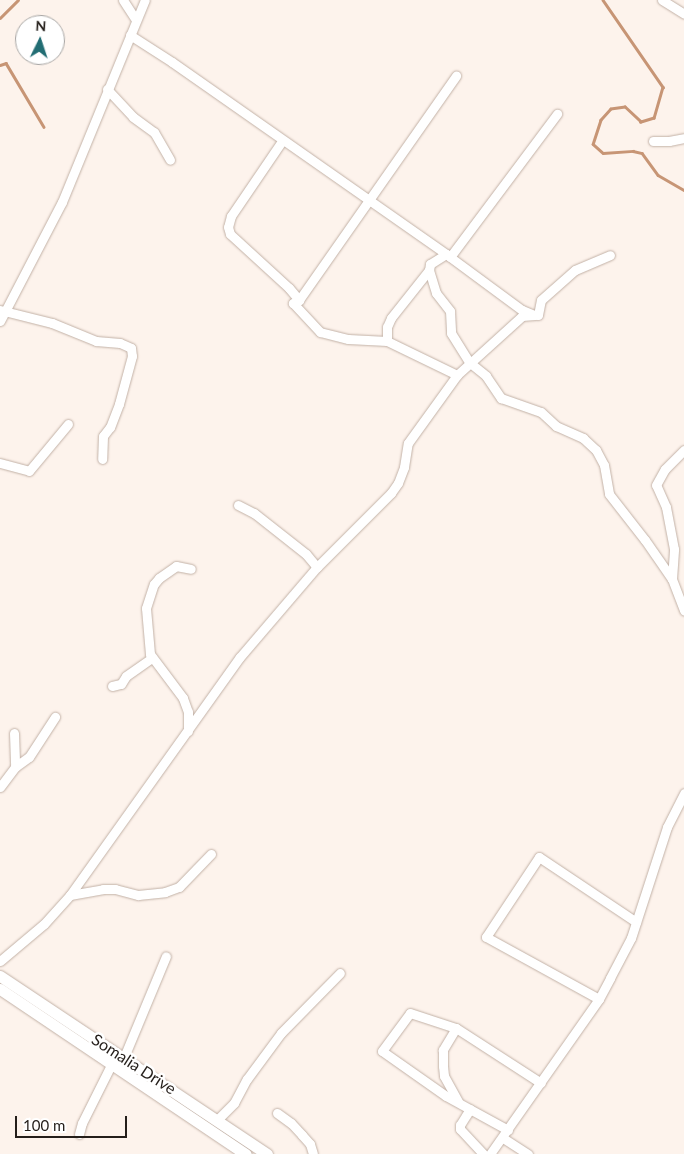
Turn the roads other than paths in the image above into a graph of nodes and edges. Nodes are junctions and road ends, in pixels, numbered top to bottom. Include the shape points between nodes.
1 (123, 0) edge
2 (145, 0) edge
3 (662, 0) edge
4 (684, 14) edge
5 (136, 20) junction
6 (130, 36) junction
7 (456, 76) dead end
8 (107, 89) junction
9 (557, 114) dead end
10 (684, 138) edge
11 (282, 141) junction
12 (653, 141) dead end
13 (170, 160) dead end
14 (368, 200) junction
15 (448, 255) junction
16 (610, 255) dead end
17 (429, 270) junction
18 (299, 300) junction
19 (1, 314) edge
20 (538, 315) junction
21 (387, 341) junction
22 (469, 362) junction
23 (457, 375) junction
24 (68, 424) dead end
25 (684, 450) edge
26 (102, 459) dead end
27 (0, 463) edge
28 (238, 505) dead end
29 (317, 567) junction
30 (191, 569) dead end
31 (672, 580) junction
32 (684, 611) edge
33 (152, 658) junction
34 (112, 686) dead end
35 (55, 718) dead end
36 (188, 731) junction
37 (14, 733) dead end
38 (15, 767) junction
39 (0, 786) edge
40 (684, 793) edge
41 (211, 854) dead end
42 (70, 895) junction
43 (636, 922) junction
44 (166, 956) dead end
45 (0, 961) edge
46 (340, 973) dead end
47 (0, 976) edge
48 (0, 989) edge
49 (599, 999) junction
50 (456, 1028) junction
51 (124, 1057) junction
52 (112, 1063) junction
53 (541, 1083) junction
54 (459, 1104) junction
55 (470, 1109) junction
56 (278, 1113) dead end
57 (218, 1119) junction
58 (79, 1134) dead end
59 (505, 1134) junction
60 (246, 1154) edge
61 (268, 1154) edge
62 (313, 1154) edge
63 (484, 1154) edge
64 (490, 1154) edge
65 (528, 1154) edge

1 - 5 street
2 - 5 street
3 - 4 street
5 - 6 street
6 - 8 street
6 - 11 street
7 - 14 street
8 - 13 street via 133,117 154,132
8 - 19 street via 62,202
9 - 15 street
10 - 12 street
11 - 14 street
11 - 18 street via 231,216 228,228 235,239
14 - 15 street
14 - 18 street
15 - 17 street via 430,264
15 - 20 street via 522,310
16 - 20 street via 575,270 541,300
17 - 21 street via 391,318
17 - 22 street via 436,293 450,311 450,333
18 - 21 street via 293,303 320,332 348,339
19 - 26 street via 52,323 96,341 116,342 131,348 132,356 119,404 103,436
20 - 22 street via 522,316
21 - 23 street
22 - 23 street
22 - 31 street via 486,376 501,398 542,412 556,426 589,442 604,465 612,499
23 - 29 street via 408,443 403,482
24 - 27 street via 29,470
25 - 31 street via 665,469 656,486 666,508 674,550
28 - 29 street via 254,512 306,554
29 - 36 street via 240,656
30 - 33 street via 176,566 154,584 146,608
31 - 32 street
33 - 34 street via 120,684
33 - 36 street via 183,698 188,712
35 - 38 street via 26,760
36 - 42 street
37 - 38 street
38 - 39 street
40 - 43 street via 668,827
41 - 42 street via 179,887 165,892 138,895 103,889
42 - 45 street via 44,924
43 - 49 street
43 - 49 street via 539,858 486,937
44 - 51 street
46 - 57 street via 281,1033 234,1102
47 - 51 main road, Somalia Drive
48 - 52 main road, Somalia Drive
49 - 53 street
50 - 53 street
50 - 54 street via 443,1050 443,1066
50 - 54 street via 410,1013 382,1052
51 - 57 main road, Somalia Drive
52 - 58 street
52 - 60 main road, Somalia Drive
53 - 59 street
54 - 55 street
55 - 59 street
55 - 63 street via 460,1129
56 - 62 street via 310,1144
57 - 61 main road, Somalia Drive
59 - 64 street
59 - 65 street

